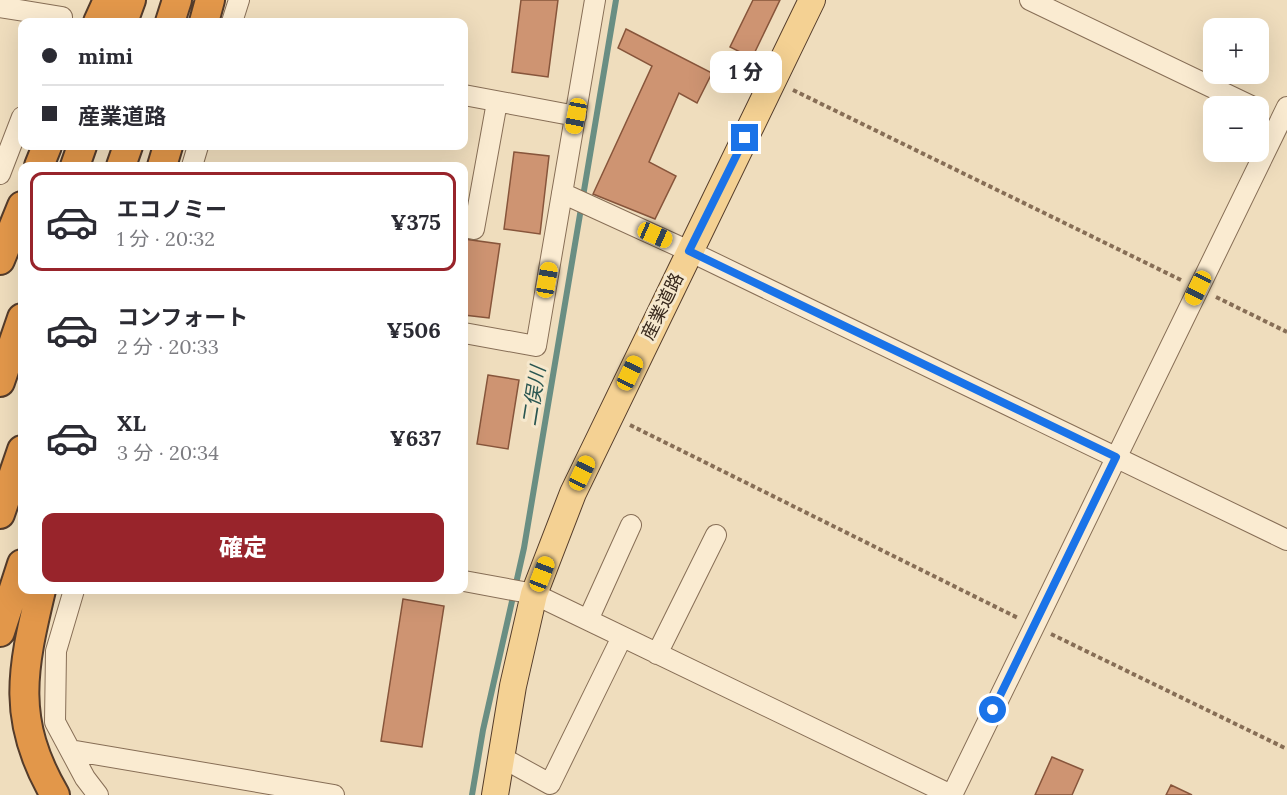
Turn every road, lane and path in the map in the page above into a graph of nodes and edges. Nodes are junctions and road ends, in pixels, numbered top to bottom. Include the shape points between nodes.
1 (108, 0) edge
2 (131, 0) edge
3 (177, 0) edge
4 (210, 0) edge
5 (239, 0) edge
6 (595, 0) edge
7 (812, 0) edge
8 (1030, 0) edge
9 (0, 8) edge
10 (64, 13) edge
11 (100, 18) edge
12 (124, 18) edge
13 (171, 18) edge
14 (205, 18) edge
15 (233, 18) edge
16 (774, 81) junction
17 (468, 96) edge
18 (1230, 96) edge
19 (497, 102) junction
20 (1269, 113) edge
21 (576, 116) junction
22 (1285, 117) edge
23 (18, 127) edge
24 (0, 174) edge
25 (562, 193) junction
26 (18, 216) edge
27 (468, 228) edge
28 (689, 251) junction
29 (0, 260) edge
30 (1198, 288) junction
31 (18, 330) edge
32 (1287, 332) edge
33 (468, 334) edge
34 (0, 382) edge
35 (610, 415) junction
36 (1116, 457) junction
37 (18, 462) edge
38 (0, 514) edge
39 (631, 525) dead end
40 (716, 535) dead end
41 (1287, 540) edge
42 (18, 576) edge
43 (468, 582) edge
44 (40, 594) edge
45 (73, 594) edge
46 (534, 594) junction
47 (588, 620) junction
48 (1034, 626) junction
49 (0, 632) edge
50 (622, 637) junction
51 (657, 654) junction
52 (1287, 749) edge
53 (70, 750) junction
54 (501, 757) junction
55 (56, 795) edge
56 (98, 795) edge
57 (334, 795) edge
58 (495, 795) edge
59 (952, 795) edge

1 - 11 highway
2 - 12 highway
3 - 13 highway
4 - 14 highway
5 - 15 street
6 - 21 street
7 - 16 main road, 産業道路
8 - 18 street
9 - 10 street
16 - 28 main road, 産業道路
16 - 30 path
17 - 19 street
19 - 21 street
19 - 27 street via 474,229
20 - 22 street
21 - 25 street
22 - 30 street
23 - 24 street
25 - 28 street
25 - 33 street via 536,346
26 - 29 highway
28 - 35 main road, 産業道路
28 - 36 street
30 - 32 path
30 - 36 street
31 - 34 highway
35 - 46 main road, 産業道路 via 573,493
35 - 48 path
36 - 41 street
36 - 48 street
37 - 38 highway
39 - 47 street
40 - 51 street
42 - 49 highway
43 - 46 street
44 - 55 highway via 27,649 23,690 27,729 40,769
45 - 53 street via 56,651 55,722
46 - 47 street
46 - 54 main road, 産業道路
47 - 50 street
48 - 52 path
48 - 59 street
50 - 51 street
50 - 54 street via 550,784
51 - 59 street
53 - 56 street
53 - 57 street
54 - 58 main road, 産業道路

